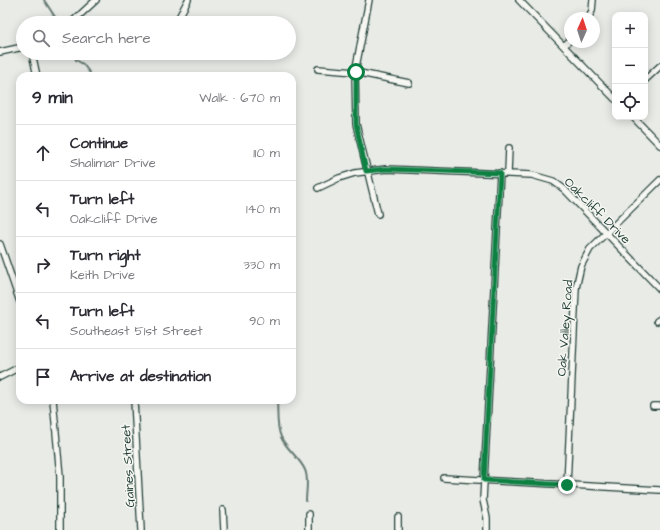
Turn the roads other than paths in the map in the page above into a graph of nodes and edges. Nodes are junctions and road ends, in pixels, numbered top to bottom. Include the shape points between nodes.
1 (96, 0) edge
2 (188, 0) edge
3 (369, 0) edge
4 (519, 0) edge
5 (593, 0) edge
6 (591, 12) edge
7 (79, 16) edge
8 (180, 16) edge
9 (564, 46) edge
10 (566, 48) edge
11 (16, 49) edge
12 (0, 52) edge
13 (34, 60) edge
14 (660, 66) edge
15 (318, 69) dead end
16 (36, 72) edge
17 (356, 72) junction
18 (648, 77) edge
19 (409, 83) dead end
20 (612, 96) edge
21 (636, 120) edge
22 (660, 145) edge
23 (509, 148) dead end
24 (366, 171) junction
25 (500, 173) junction
26 (508, 173) junction
27 (660, 180) edge
28 (318, 188) dead end
29 (378, 214) dead end
30 (606, 232) junction
31 (0, 244) edge
32 (660, 289) edge
33 (16, 290) edge
34 (16, 369) edge
35 (0, 377) edge
36 (53, 404) edge
37 (134, 404) edge
38 (653, 406) dead end
39 (660, 406) edge
40 (444, 478) dead end
41 (484, 480) junction
42 (567, 485) junction
43 (660, 490) edge
44 (223, 510) dead end
45 (309, 514) dead end
46 (398, 517) dead end
47 (60, 530) edge
48 (142, 530) edge
49 (224, 530) edge
50 (309, 530) edge
51 (398, 530) edge
52 (487, 530) edge

1 - 7 street
2 - 8 street
3 - 17 street
4 - 9 street
5 - 6 street
10 - 20 street
11 - 12 street
13 - 16 street
14 - 18 street
15 - 17 street
17 - 19 street
17 - 24 street via 356,124
21 - 22 street
23 - 26 street
24 - 25 street, Oakcliff Drive via 394,169
24 - 28 street, Oakcliff Drive via 339,178
24 - 29 street
25 - 26 street, Oakcliff Drive
25 - 41 street
26 - 30 street, Oakcliff Drive via 532,175 553,181
27 - 30 street, Oak Valley Road
30 - 32 street, Oakcliff Drive
30 - 42 street, Oak Valley Road via 586,256 577,280
31 - 33 street
34 - 35 street
36 - 47 street via 60,476
37 - 48 street, Gaines Street
38 - 39 street
40 - 41 street
41 - 42 street
41 - 52 street via 483,500
42 - 43 street
44 - 49 street
45 - 50 street
46 - 51 street

